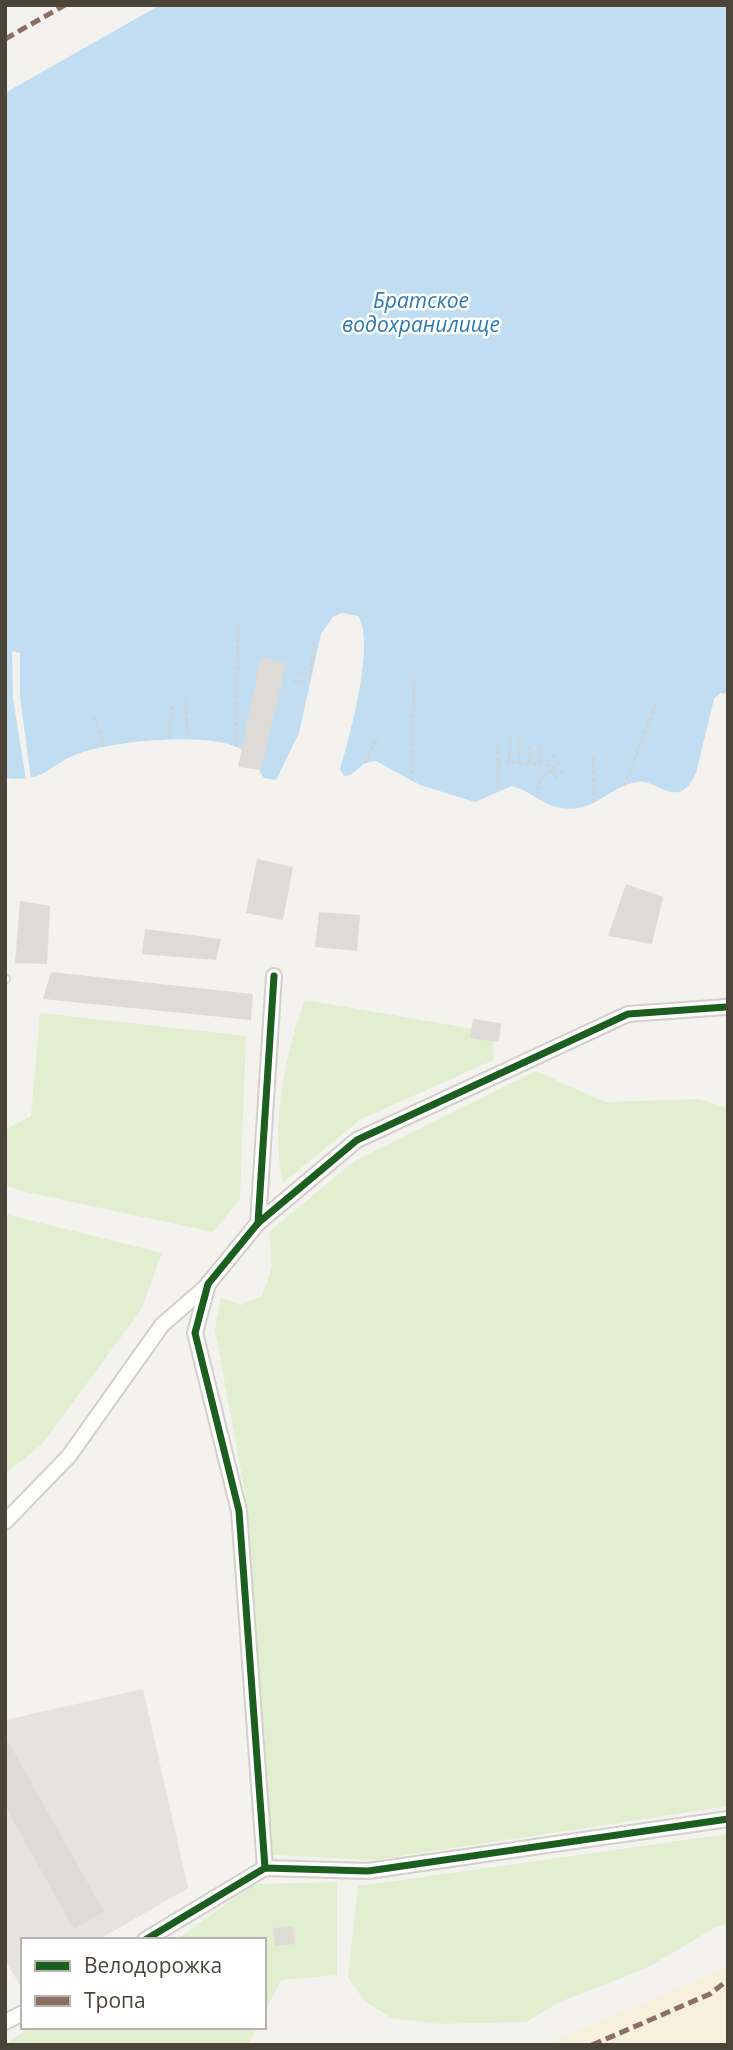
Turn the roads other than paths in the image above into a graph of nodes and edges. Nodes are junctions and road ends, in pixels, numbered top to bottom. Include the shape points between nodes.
1 (274, 976) dead end
2 (726, 1007) dead end
3 (258, 1223) junction
4 (208, 1284) junction
5 (5, 1522) edge
6 (728, 1819) edge
7 (264, 1868) junction
8 (148, 1938) edge
9 (21, 2014) edge
10 (5, 2022) edge

1 - 3 street
2 - 3 street via 628,1014 616,1019 356,1140
3 - 4 street
4 - 5 street via 162,1325 69,1456
4 - 7 street via 195,1333 239,1511
6 - 7 street via 368,1871
7 - 8 street
9 - 10 street

